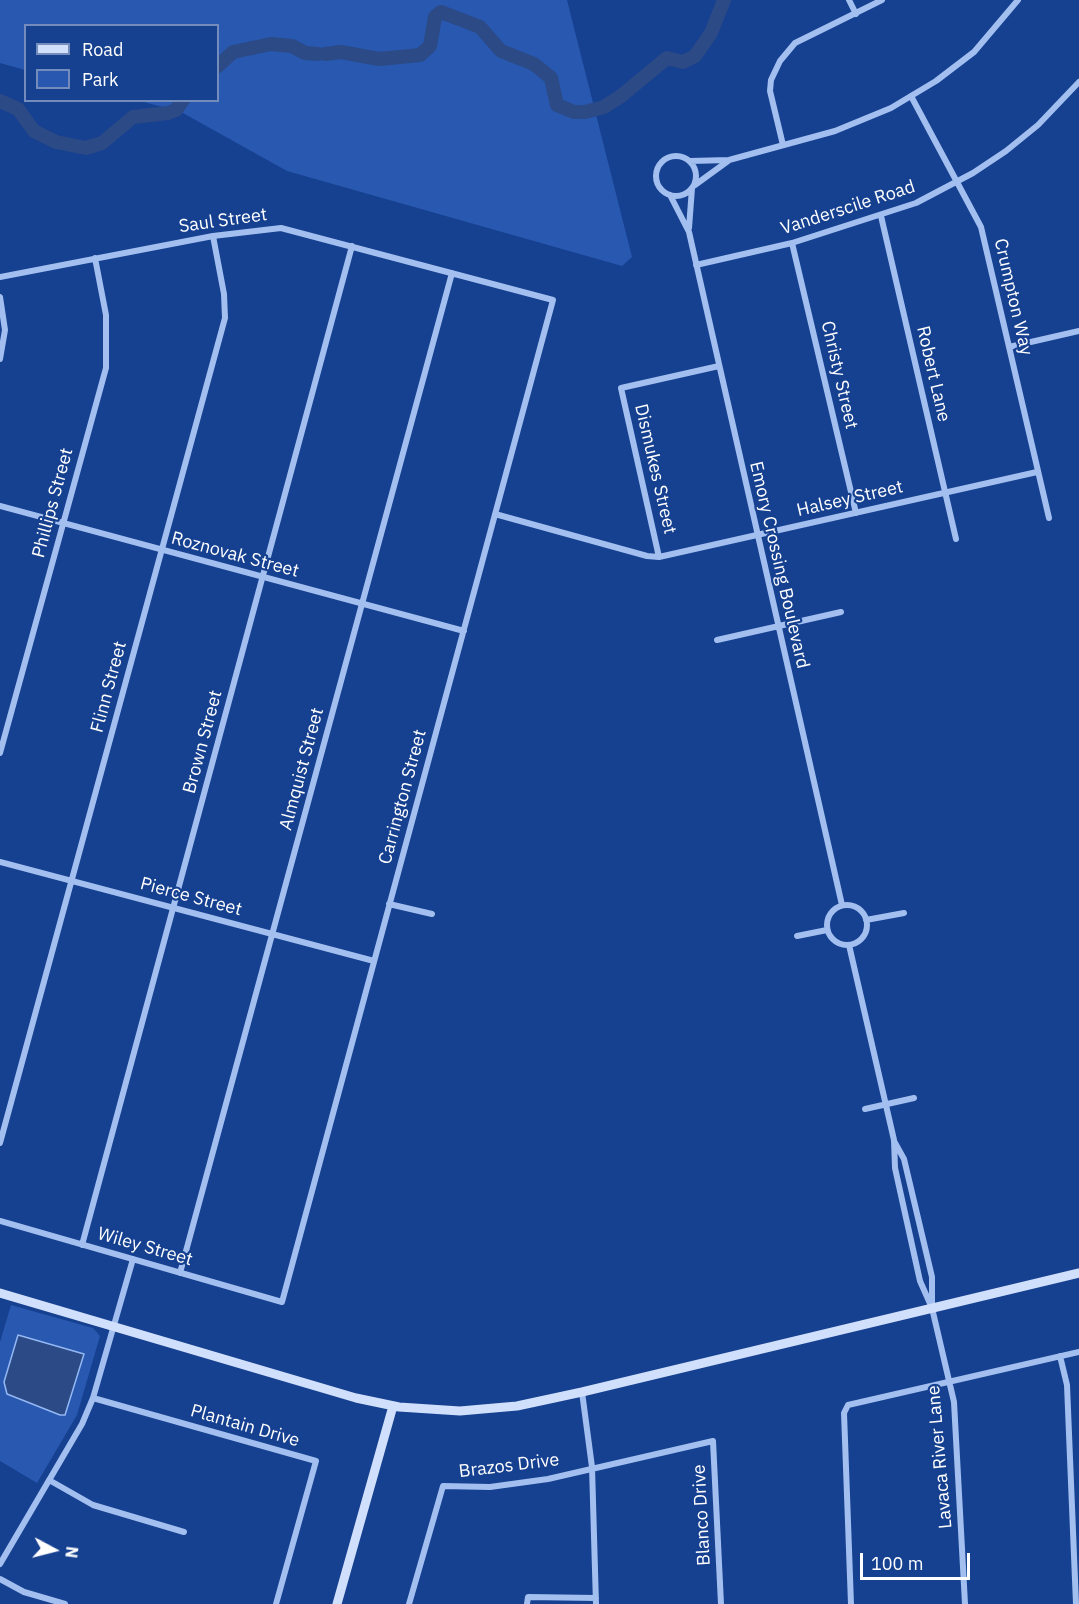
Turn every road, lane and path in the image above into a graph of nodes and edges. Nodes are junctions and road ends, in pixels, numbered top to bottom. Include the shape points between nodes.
1 (849, 0) edge
2 (882, 0) edge
3 (1018, 0) edge
4 (856, 14) junction
5 (1079, 82) edge
6 (911, 96) junction
7 (783, 145) junction
8 (690, 160) junction
9 (729, 160) junction
10 (958, 181) junction
11 (693, 187) junction
12 (670, 195) junction
13 (881, 216) junction
14 (689, 232) junction
15 (213, 236) junction
16 (792, 243) junction
17 (352, 246) junction
18 (95, 258) junction
19 (696, 265) junction
20 (452, 273) junction
21 (0, 277) edge
22 (0, 297) edge
23 (553, 300) joint
24 (1079, 331) edge
25 (1009, 347) junction
26 (0, 359) edge
27 (719, 366) junction
28 (1037, 472) junction
29 (946, 493) junction
30 (0, 506) edge
31 (856, 513) junction
32 (495, 514) junction
33 (1048, 518) dead end
34 (63, 523) junction
35 (756, 535) junction
36 (956, 539) dead end
37 (162, 550) junction
38 (659, 557) junction
39 (262, 578) junction
40 (362, 605) junction
41 (841, 612) dead end
42 (777, 626) junction
43 (464, 631) junction
44 (717, 640) dead end
45 (0, 753) edge
46 (0, 862) edge
47 (72, 881) junction
48 (389, 904) junction
49 (842, 905) junction
50 (174, 908) junction
51 (904, 913) dead end
52 (432, 914) dead end
53 (866, 920) junction
54 (827, 930) junction
55 (273, 934) junction
56 (797, 936) dead end
57 (849, 945) junction
58 (374, 961) junction
59 (914, 1098) dead end
60 (886, 1104) junction
61 (865, 1109) dead end
62 (894, 1140) junction
63 (0, 1143) edge
64 (0, 1221) edge
65 (82, 1245) junction
66 (133, 1259) junction
67 (1079, 1272) edge
68 (180, 1273) junction
69 (0, 1293) edge
70 (282, 1302) joint
71 (932, 1308) junction
72 (113, 1325) junction
73 (1079, 1352) edge
74 (1060, 1356) junction
75 (949, 1381) junction
76 (582, 1392) junction
77 (93, 1398) junction
78 (393, 1406) junction
79 (592, 1467) junction
80 (49, 1480) junction
81 (184, 1532) dead end
82 (0, 1564) edge
83 (0, 1579) edge
84 (596, 1601) edge
85 (65, 1604) edge
86 (276, 1604) edge
87 (337, 1604) edge
88 (409, 1604) edge
89 (526, 1604) edge
90 (721, 1604) edge
91 (851, 1604) edge
92 (965, 1604) edge
93 (1076, 1604) edge

1 - 4 street
2 - 4 street
3 - 6 street via 974,52
4 - 7 street via 795,43 780,61 770,91
5 - 10 street, Vanderscile Road via 1022,138
6 - 7 street via 865,121
6 - 10 street, Crumpton Way
7 - 9 street
8 - 9 street
8 - 11 street via 696,174
8 - 12 street via 670,157 658,168 658,184
9 - 11 street
10 - 13 street, Vanderscile Road
10 - 25 street, Crumpton Way via 981,227
11 - 12 street via 682,195
11 - 14 street
12 - 14 street
13 - 16 street, Vanderscile Road
13 - 29 street, Robert Lane
14 - 19 street, Emory Crossing Boulevard
15 - 17 street, Saul Street via 281,228
15 - 18 street, Saul Street
15 - 37 street, Flinn Street via 225,318
16 - 19 street, Vanderscile Road
16 - 31 street, Christy Street
17 - 20 street, Saul Street
17 - 39 street, Brown Street
18 - 21 street, Saul Street
18 - 34 street, Phillips Street via 106,315 106,368
19 - 27 street, Emory Crossing Boulevard
20 - 23 street, Saul Street
20 - 40 street, Almquist Street
22 - 26 street via 5,330
23 - 32 street, Carrington Street
24 - 25 street
25 - 28 street, Crumpton Way
27 - 35 street, Emory Crossing Boulevard
27 - 38 street, Dismukes Street via 621,388
28 - 29 street, Halsey Street
28 - 33 street, Crumpton Way
29 - 31 street, Halsey Street
29 - 36 street, Robert Lane
30 - 34 street, Roznovak Street
31 - 35 street, Halsey Street
32 - 38 street, Halsey Street
32 - 43 street, Carrington Street
34 - 37 street, Roznovak Street
34 - 45 street, Phillips Street
35 - 38 street, Halsey Street
35 - 42 street, Emory Crossing Boulevard
37 - 39 street, Roznovak Street
37 - 47 street, Flinn Street
39 - 40 street, Roznovak Street
39 - 50 street, Brown Street
40 - 43 street, Roznovak Street
40 - 55 street, Almquist Street
41 - 42 street
42 - 44 street
42 - 49 street, Emory Crossing Boulevard
43 - 48 street, Carrington Street
46 - 47 street, Pierce Street
47 - 50 street, Pierce Street
47 - 63 street, Flinn Street
48 - 52 street
48 - 58 street, Carrington Street
49 - 53 street via 855,906
49 - 54 street via 827,918
50 - 55 street, Pierce Street
50 - 65 street, Brown Street
51 - 53 street
53 - 57 street via 865,934
54 - 56 street
54 - 57 street via 836,942
55 - 58 street, Pierce Street
55 - 68 street, Almquist Street
57 - 60 street
58 - 70 street, Carrington Street
59 - 60 street
60 - 61 street
60 - 62 street
62 - 71 street via 895,1168 920,1281
62 - 71 street via 904,1159 932,1277
64 - 65 street, Wiley Street
65 - 66 street, Wiley Street
66 - 68 street, Wiley Street
66 - 72 street
67 - 71 main road
68 - 70 street, Wiley Street
69 - 72 main road
71 - 75 street, Lavaca River Lane
71 - 76 main road
72 - 77 street
72 - 78 main road via 315,1387
73 - 74 street
74 - 75 street
74 - 93 street via 1067,1385
75 - 91 street via 848,1405 845,1409
75 - 92 street, Lavaca River Lane via 959,1460
76 - 78 main road via 489,1409
76 - 79 street
77 - 80 street
77 - 86 street, Plantain Drive via 316,1461
78 - 87 main road
79 - 84 street
79 - 88 street, Brazos Drive via 548,1479 502,1485 443,1486
79 - 90 street, Blanco Drive via 713,1441
80 - 81 street via 93,1505
80 - 82 street
83 - 85 street via 24,1592
84 - 89 street via 528,1597

